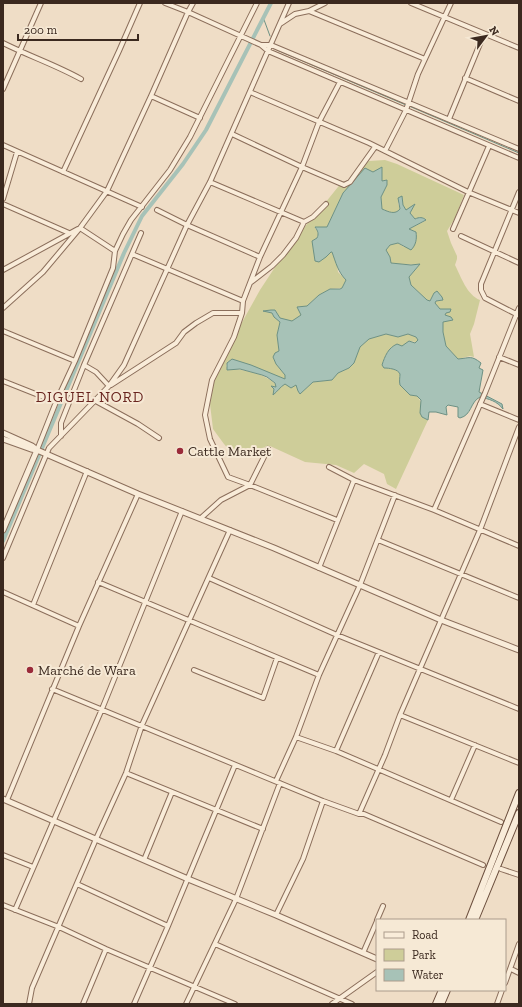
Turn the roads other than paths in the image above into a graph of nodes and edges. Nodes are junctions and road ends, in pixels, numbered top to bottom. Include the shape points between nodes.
1 (41, 3) edge
2 (140, 3) edge
3 (165, 3) edge
4 (193, 3) edge
5 (257, 3) edge
6 (289, 3) edge
7 (325, 3) edge
8 (411, 3) edge
9 (451, 3) edge
10 (309, 10) junction
11 (188, 12) junction
12 (444, 17) junction
13 (280, 24) junction
14 (484, 34) junction
15 (242, 36) junction
16 (3, 43) edge
17 (261, 45) junction
18 (271, 45) junction
19 (519, 48) edge
20 (268, 51) junction
21 (20, 52) junction
22 (425, 59) junction
23 (465, 78) junction
24 (81, 79) dead end
25 (340, 82) junction
26 (3, 89) edge
27 (250, 92) junction
28 (151, 96) junction
29 (519, 101) edge
30 (408, 103) junction
31 (406, 109) junction
32 (200, 118) junction
33 (449, 119) junction
34 (319, 122) junction
35 (232, 134) junction
36 (3, 145) edge
37 (489, 146) junction
38 (375, 147) junction
39 (519, 149) edge
40 (385, 151) junction
41 (17, 152) junction
42 (519, 158) edge
43 (302, 167) junction
44 (63, 172) junction
45 (210, 182) junction
46 (107, 192) junction
47 (468, 192) junction
48 (519, 192) edge
49 (3, 199) edge
50 (3, 204) edge
51 (326, 204) dead end
52 (142, 207) junction
53 (511, 209) junction
54 (157, 210) dead end
55 (280, 212) junction
56 (519, 213) edge
57 (304, 222) junction
58 (187, 225) junction
59 (80, 228) junction
60 (453, 229) dead end
61 (69, 233) junction
62 (141, 233) dead end
63 (461, 236) dead end
64 (115, 251) junction
65 (494, 252) junction
66 (132, 254) junction
67 (260, 257) junction
68 (519, 263) edge
69 (168, 269) junction
70 (3, 270) edge
71 (250, 283) junction
72 (242, 301) junction
73 (3, 308) edge
74 (519, 308) edge
75 (242, 313) junction
76 (518, 314) edge
77 (3, 331) edge
78 (499, 357) junction
79 (75, 361) junction
80 (84, 365) junction
81 (519, 365) edge
82 (3, 381) edge
83 (109, 386) junction
84 (94, 400) junction
85 (56, 402) junction
86 (480, 404) junction
87 (519, 420) edge
88 (519, 427) edge
89 (3, 433) edge
90 (61, 436) junction
91 (159, 438) dead end
92 (3, 439) edge
93 (268, 449) dead end
94 (42, 452) junction
95 (329, 467) dead end
96 (87, 472) junction
97 (354, 480) junction
98 (250, 485) junction
99 (138, 494) junction
100 (396, 495) junction
101 (434, 510) junction
102 (182, 511) junction
103 (201, 518) junction
104 (337, 520) junction
105 (3, 530) edge
106 (230, 530) junction
107 (480, 530) junction
108 (378, 540) junction
109 (519, 546) edge
110 (3, 558) edge
111 (319, 568) junction
112 (462, 573) junction
113 (208, 578) junction
114 (98, 582) junction
115 (360, 585) junction
116 (3, 592) edge
117 (519, 598) edge
118 (145, 603) junction
119 (34, 605) junction
120 (442, 620) junction
121 (189, 621) junction
122 (79, 626) junction
123 (337, 634) junction
124 (519, 650) edge
125 (379, 652) junction
126 (277, 658) junction
127 (420, 668) junction
128 (194, 670) dead end
129 (319, 675) junction
130 (52, 689) junction
131 (102, 709) junction
132 (519, 709) edge
133 (400, 715) junction
134 (142, 725) junction
135 (296, 737) junction
136 (475, 745) junction
137 (336, 751) junction
138 (519, 763) edge
139 (235, 765) junction
140 (378, 769) junction
141 (126, 773) junction
142 (278, 782) junction
143 (172, 792) junction
144 (519, 793) edge
145 (5, 800) edge
146 (451, 800) junction
147 (323, 801) junction
148 (216, 809) junction
149 (519, 813) edge
150 (359, 814) junction
151 (53, 821) junction
152 (501, 822) dead end
153 (263, 829) junction
154 (96, 839) junction
155 (3, 855) edge
156 (144, 860) junction
157 (483, 865) dead end
158 (33, 867) junction
159 (501, 869) dead end
160 (519, 876) edge
161 (188, 880) junction
162 (77, 884) junction
163 (236, 899) junction
164 (3, 905) edge
165 (383, 906) dead end
166 (15, 910) junction
167 (276, 915) junction
168 (377, 919) edge
169 (469, 919) edge
170 (475, 919) edge
171 (376, 922) edge
172 (168, 926) junction
173 (59, 927) junction
174 (215, 944) junction
175 (519, 944) edge
176 (106, 949) junction
177 (363, 953) junction
178 (376, 959) edge
179 (150, 968) junction
180 (511, 969) junction
181 (376, 973) edge
182 (519, 973) edge
183 (506, 981) edge
184 (194, 986) junction
185 (442, 991) edge
186 (447, 991) edge
187 (502, 991) edge
188 (339, 999) junction
189 (29, 1004) edge
190 (82, 1004) edge
191 (134, 1004) edge
192 (186, 1004) edge
193 (235, 1004) edge
194 (332, 1004) edge
195 (352, 1004) edge
196 (436, 1004) edge
197 (441, 1004) edge
198 (497, 1004) edge

1 - 21 street
2 - 44 street
3 - 11 street
4 - 11 street
5 - 15 street
6 - 13 street
7 - 10 street
8 - 12 street
9 - 12 street
10 - 13 street via 295,14
10 - 22 street
11 - 15 street
11 - 28 street
12 - 14 street
12 - 22 street
13 - 18 street
14 - 19 street
14 - 23 street
15 - 17 street
15 - 32 street
16 - 21 street
17 - 18 street
17 - 20 street
18 - 20 street
18 - 30 street
20 - 25 street
20 - 27 street
21 - 24 street via 60,67
21 - 26 street
22 - 30 street
23 - 29 street
23 - 33 street
25 - 31 street
25 - 34 street
27 - 34 street
27 - 35 street
28 - 32 street
28 - 46 street
30 - 31 street
30 - 33 street
31 - 37 street
31 - 40 street
32 - 52 street via 170,170
33 - 39 street
34 - 38 street
34 - 43 street
35 - 43 street
35 - 45 street
36 - 41 street
37 - 42 street
37 - 47 street
38 - 40 street
38 - 43 street via 350,182 344,185
40 - 47 street
41 - 44 street
41 - 49 street
43 - 55 street
44 - 46 street
45 - 55 street
45 - 58 street
46 - 52 street
46 - 59 street
47 - 53 street
47 - 60 street
48 - 53 street
50 - 61 street
51 - 57 street
52 - 64 street via 131,220
53 - 56 street
53 - 65 street
54 - 58 street
55 - 57 street
55 - 67 street
57 - 71 street via 284,255
58 - 67 street
58 - 69 street
59 - 61 street
59 - 64 street
59 - 73 street via 43,272
61 - 70 street
62 - 66 street
63 - 65 street
64 - 79 street via 113,268
65 - 68 street
65 - 76 street via 481,284 482,295
66 - 69 street
66 - 80 street
67 - 71 street
69 - 72 street
69 - 83 street via 124,365
71 - 72 street
72 - 75 street
74 - 76 street
75 - 83 street via 213,313 196,322 184,332 176,344
75 - 98 street via 234,337 212,380 205,415 210,439 228,477
76 - 78 street
77 - 79 street
78 - 81 street
78 - 86 street
79 - 85 street
80 - 83 street via 96,372
80 - 90 street via 61,423
82 - 85 street
83 - 84 street
84 - 90 street
84 - 91 street
85 - 94 street
86 - 87 street
86 - 101 street
88 - 107 street
89 - 94 street
90 - 94 street
92 - 94 street
93 - 98 street
94 - 96 street
94 - 105 street
94 - 110 street
95 - 97 street
96 - 99 street
96 - 119 street
97 - 100 street
97 - 104 street
98 - 103 street via 221,500
98 - 104 street
99 - 102 street
99 - 114 street
100 - 101 street
100 - 108 street
101 - 107 street
102 - 103 street
102 - 118 street
103 - 106 street
104 - 111 street
106 - 111 street
106 - 113 street
107 - 109 street
107 - 112 street
108 - 112 street
108 - 115 street
111 - 115 street
112 - 117 street
112 - 120 street
113 - 121 street
113 - 123 street
114 - 118 street
114 - 122 street
115 - 120 street
115 - 123 street
116 - 119 street
118 - 121 street
118 - 131 street
119 - 122 street
120 - 124 street
120 - 127 street
121 - 126 street
121 - 134 street
122 - 130 street
123 - 125 street
123 - 129 street
125 - 127 street
125 - 137 street
126 - 128 street via 263,698
126 - 129 street
127 - 132 street
127 - 133 street
129 - 135 street
130 - 131 street
130 - 145 street
131 - 134 street
131 - 151 street
133 - 136 street
133 - 140 street
134 - 139 street
134 - 141 street
135 - 137 street
135 - 142 street
136 - 138 street
136 - 146 street
137 - 140 street
139 - 142 street
139 - 148 street
140 - 146 street
140 - 150 street
141 - 143 street
141 - 154 street
142 - 147 street
142 - 153 street
143 - 148 street
143 - 156 street
144 - 169 main road
145 - 151 street
146 - 152 street
147 - 150 street
147 - 167 street via 303,859
148 - 153 street
148 - 161 street
149 - 170 main road
150 - 157 street
151 - 154 street
151 - 158 street
153 - 163 street
154 - 156 street
154 - 162 street
155 - 158 street
156 - 161 street
158 - 166 street
159 - 160 street
161 - 163 street
161 - 172 street
162 - 172 street
162 - 173 street
163 - 167 street
163 - 174 street
164 - 166 street
165 - 168 street
166 - 173 street
167 - 177 street
171 - 177 street
172 - 179 street
173 - 176 street
173 - 189 street via 32,988
174 - 184 street
174 - 188 street
175 - 180 street
176 - 179 street
176 - 190 street
177 - 178 street
179 - 184 street
179 - 191 street
180 - 182 street
180 - 183 street
181 - 188 street
184 - 192 street
184 - 193 street
185 - 196 main road
186 - 197 main road
187 - 198 street
188 - 194 street
188 - 195 street

